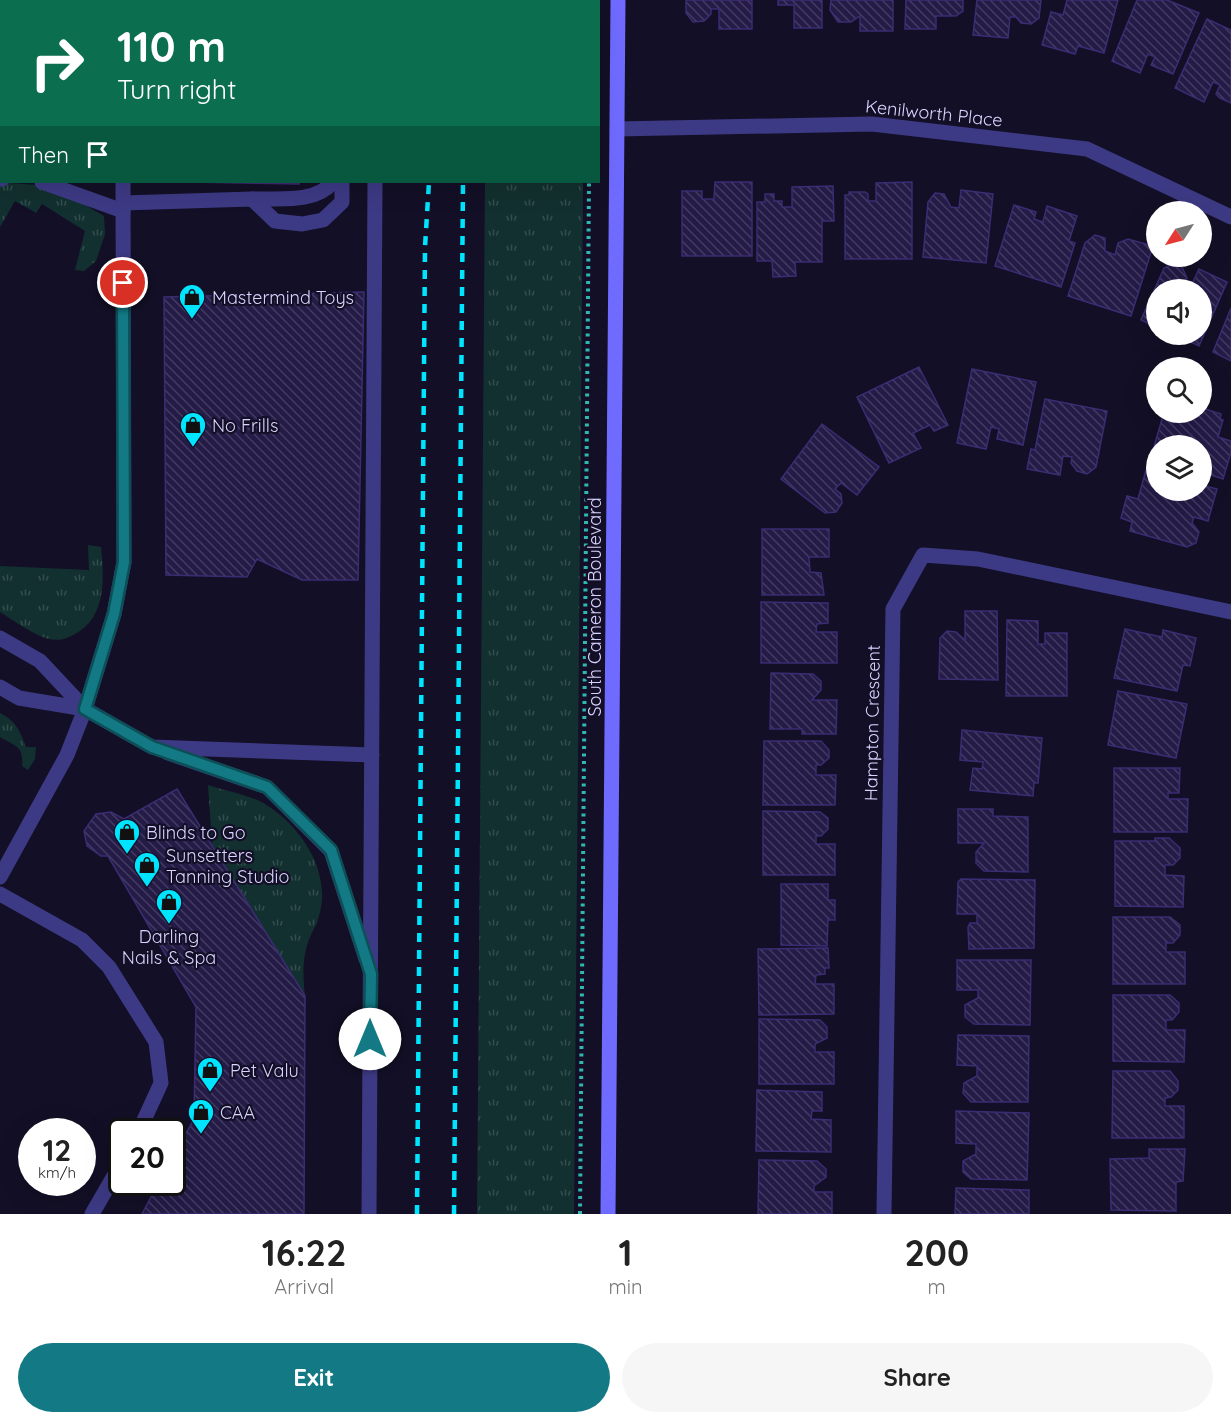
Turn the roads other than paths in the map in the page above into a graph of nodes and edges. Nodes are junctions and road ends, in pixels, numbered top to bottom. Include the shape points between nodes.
1 (618, 0) edge
2 (617, 129) junction
3 (45, 183) edge
4 (123, 183) edge
5 (332, 183) edge
6 (342, 183) edge
7 (375, 183) edge
8 (252, 198) junction
9 (123, 207) junction
10 (1231, 217) edge
11 (1231, 612) edge
12 (0, 638) edge
13 (0, 687) edge
14 (85, 709) junction
15 (152, 747) junction
16 (372, 755) junction
17 (0, 877) edge
18 (0, 894) edge
19 (371, 974) junction
20 (145, 1118) edge
21 (108, 1186) edge
22 (92, 1214) edge
23 (369, 1214) edge
24 (608, 1214) edge
25 (884, 1214) edge

1 - 2 street, South Cameron Boulevard
2 - 10 street, Kenilworth Place via 872,124 1087,149
2 - 24 street, South Cameron Boulevard
3 - 9 street
4 - 9 street
5 - 8 street via 312,197
6 - 8 street via 342,202 323,220 303,224 275,221
7 - 16 street
8 - 9 street
9 - 14 street via 124,562 114,614
11 - 25 street, Hampton Crescent via 978,559 923,555 893,609
12 - 14 street via 40,662
13 - 14 street via 19,698
14 - 15 street
14 - 17 street via 67,755
15 - 16 street
15 - 19 street via 267,787 331,850
16 - 19 street
18 - 20 street via 82,940 109,967 156,1042 161,1083
19 - 23 street
21 - 22 street

